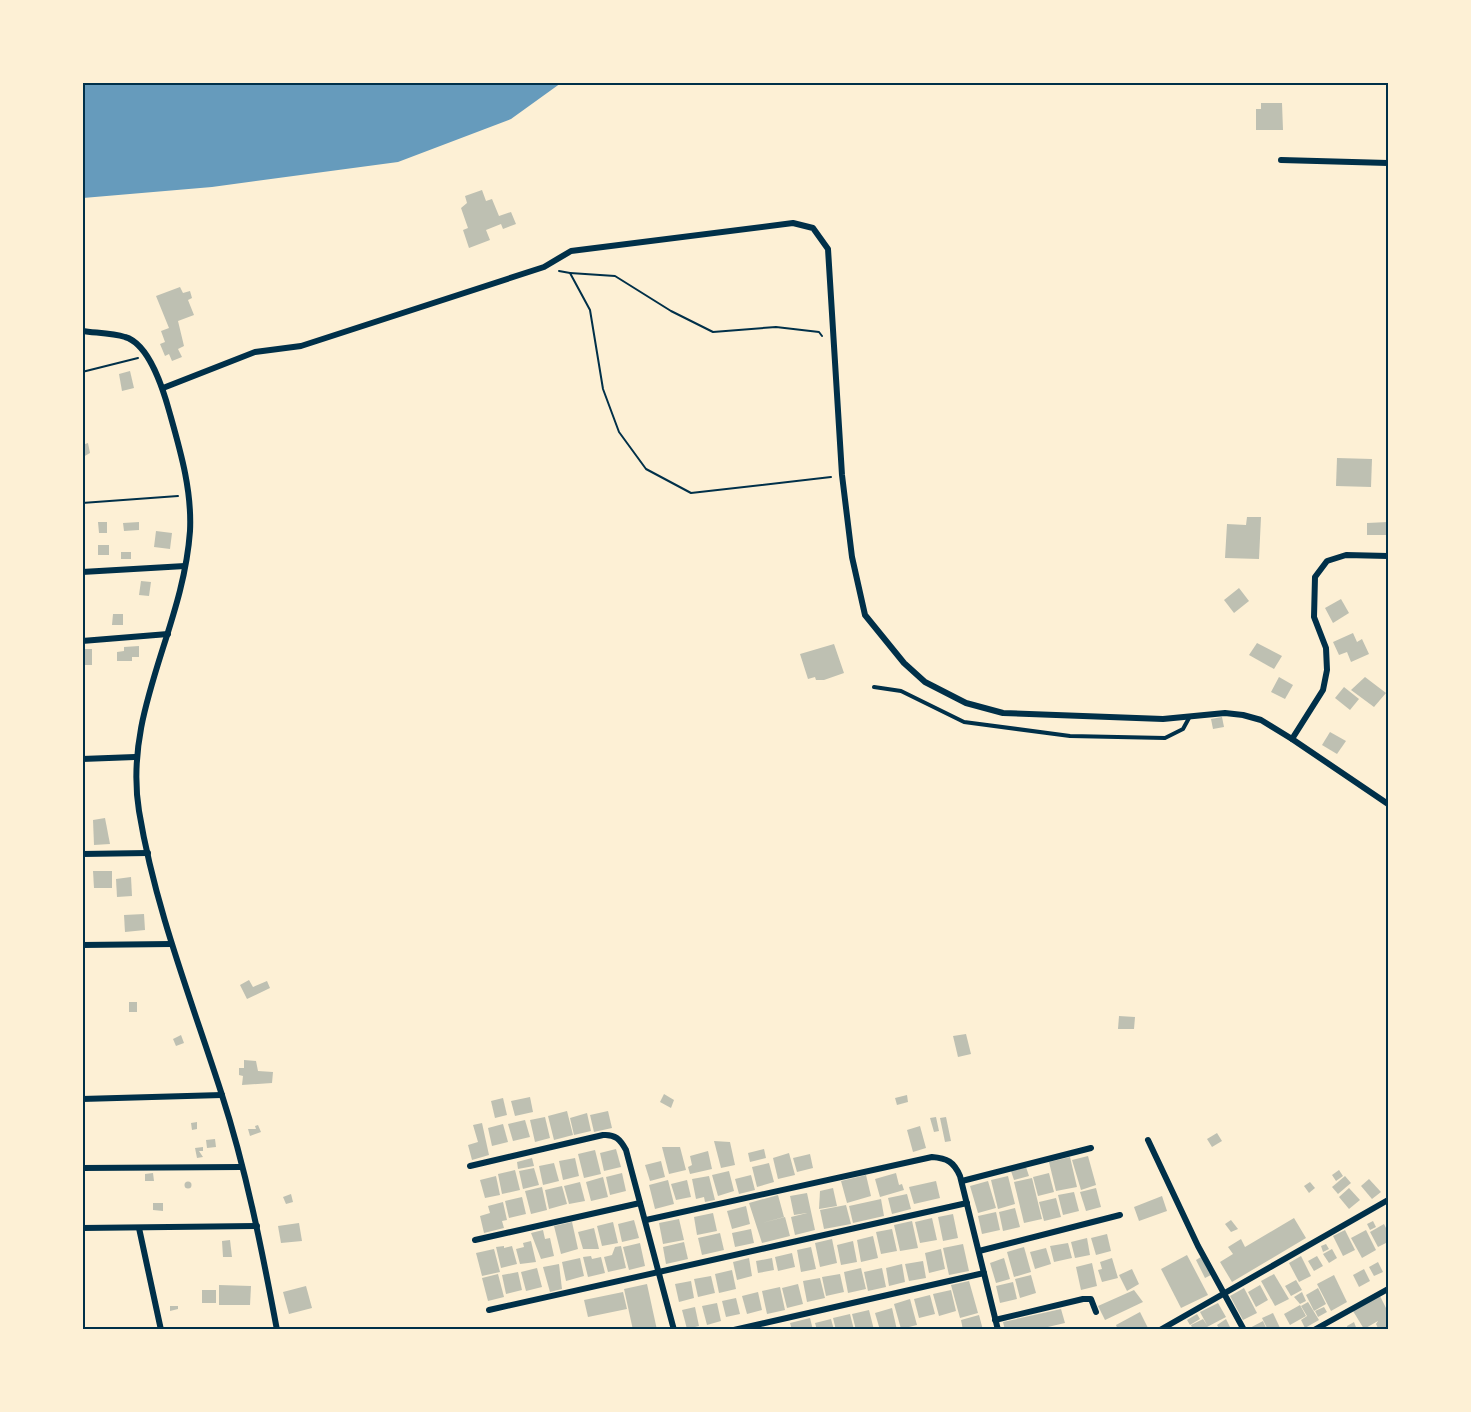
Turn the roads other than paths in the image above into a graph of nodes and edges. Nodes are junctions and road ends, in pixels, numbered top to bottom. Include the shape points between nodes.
1 (1281, 160) dead end
2 (1389, 163) edge
3 (82, 331) edge
4 (163, 388) junction
5 (1389, 555) edge
6 (185, 566) junction
7 (82, 572) edge
8 (168, 634) junction
9 (82, 641) edge
10 (874, 687) dead end
11 (1189, 718) junction
12 (1292, 739) junction
13 (135, 757) junction
14 (82, 759) edge
15 (1389, 804) edge
16 (148, 853) junction
17 (82, 854) edge
18 (171, 944) junction
19 (82, 945) edge
20 (222, 1095) junction
21 (82, 1099) edge
22 (1148, 1140) dead end
23 (1091, 1148) dead end
24 (470, 1166) dead end
25 (241, 1167) junction
26 (82, 1168) edge
27 (962, 1181) junction
28 (1389, 1200) edge
29 (640, 1203) junction
30 (967, 1203) junction
31 (1120, 1215) dead end
32 (646, 1220) junction
33 (257, 1226) junction
34 (82, 1228) edge
35 (139, 1228) junction
36 (476, 1240) dead end
37 (979, 1251) junction
38 (658, 1273) junction
39 (984, 1273) junction
40 (1389, 1289) edge
41 (1224, 1294) junction
42 (489, 1310) dead end
43 (1096, 1312) dead end
44 (995, 1320) junction
45 (161, 1329) edge
46 (277, 1329) edge
47 (674, 1329) edge
48 (734, 1329) edge
49 (998, 1329) edge
50 (1160, 1329) edge
51 (1244, 1329) edge
52 (1314, 1329) edge

1 - 2 street
3 - 4 street via 127,337 139,345
4 - 6 street via 189,495 190,531
4 - 11 street via 255,352 301,346 544,267 571,251 793,223 813,228 828,249 843,476 852,557 865,615 925,682 966,703 1004,713
5 - 12 street via 1346,555 1327,561 1315,578 1314,617 1326,648 1327,669 1323,690
6 - 7 street
6 - 8 street
8 - 9 street
8 - 13 street via 142,717
10 - 11 lane via 901,691 964,722 1070,736 1165,738 1183,729
11 - 12 street via 1243,715 1261,720
12 - 15 street
13 - 14 street
13 - 16 street via 139,811
16 - 17 street
16 - 18 street
18 - 19 street
18 - 20 street
20 - 21 street
20 - 25 street
22 - 41 street
23 - 27 street
24 - 29 street via 612,1134 626,1150
25 - 26 street
25 - 33 street
27 - 30 street
27 - 32 street via 956,1166 932,1157
28 - 41 street
29 - 32 street
29 - 36 street
30 - 37 street
30 - 38 street
31 - 37 street
32 - 38 street
33 - 35 street
33 - 46 street
34 - 35 street
35 - 45 street
37 - 39 street
38 - 42 street
38 - 47 street
39 - 44 street
39 - 48 street
40 - 52 street
41 - 50 street
41 - 51 street
43 - 44 street via 1091,1299 1083,1299
44 - 49 street

